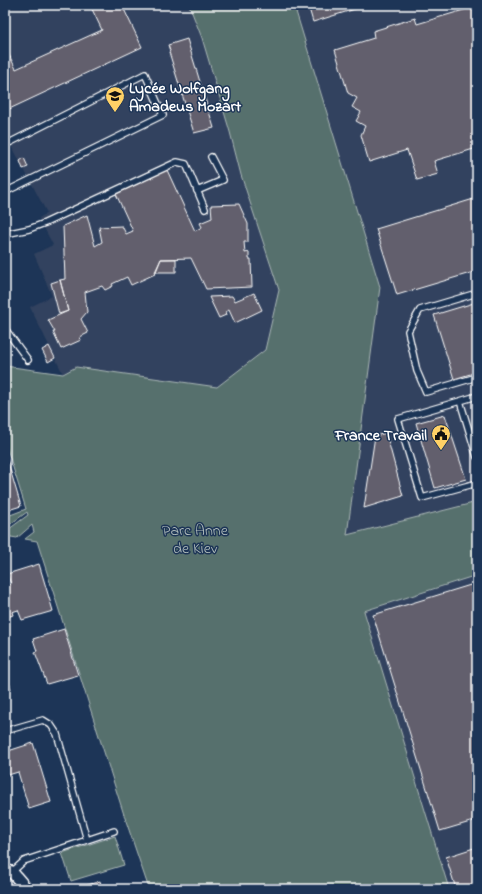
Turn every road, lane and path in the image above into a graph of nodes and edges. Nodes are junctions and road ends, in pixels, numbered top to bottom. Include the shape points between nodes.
1 (5, 144) edge
2 (211, 157) dead end
3 (197, 191) junction
4 (5, 192) edge
5 (205, 210) dead end
6 (5, 234) edge
7 (477, 293) edge
8 (5, 329) edge
9 (28, 360) dead end
10 (477, 377) edge
11 (477, 396) edge
12 (460, 401) junction
13 (477, 457) edge
14 (477, 482) edge
15 (5, 731) edge
16 (114, 832) dead end
17 (87, 840) junction
18 (9, 872) edge
19 (25, 889) edge

1 - 4 lane via 145,74 163,114
2 - 3 lane via 223,180
3 - 5 lane
3 - 6 lane via 186,164 177,162 45,223
7 - 10 lane via 420,310 408,331 417,371 426,392
8 - 9 lane
11 - 12 lane
12 - 13 lane
12 - 14 lane via 398,419 422,498
15 - 17 lane via 43,720 51,725 57,734
16 - 17 lane
17 - 18 lane via 24,861
18 - 19 street

